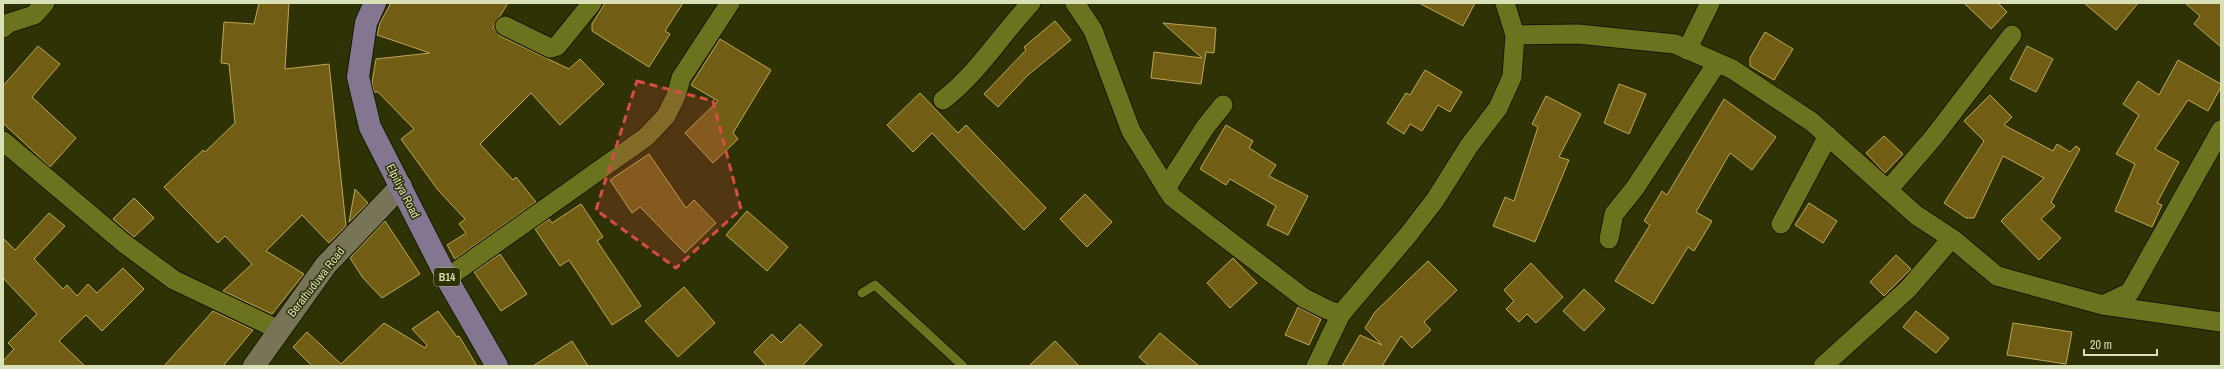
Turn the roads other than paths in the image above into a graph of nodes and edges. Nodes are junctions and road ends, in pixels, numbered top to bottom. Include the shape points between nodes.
1 (44, 3) edge
2 (375, 3) edge
3 (592, 3) edge
4 (730, 3) edge
5 (1031, 3) edge
6 (1075, 3) edge
7 (1505, 3) edge
8 (1710, 3) edge
9 (505, 26) dead end
10 (3, 28) edge
11 (1515, 35) junction
12 (2012, 35) dead end
13 (1687, 50) junction
14 (1717, 63) junction
15 (943, 100) dead end
16 (1223, 105) dead end
17 (2221, 130) edge
18 (1828, 136) junction
19 (3, 141) edge
20 (401, 186) junction
21 (1166, 188) junction
22 (1888, 190) junction
23 (1781, 224) dead end
24 (1609, 239) dead end
25 (1951, 239) junction
26 (447, 278) junction
27 (862, 293) dead end
28 (2103, 305) junction
29 (1341, 314) junction
30 (2221, 322) edge
31 (279, 330) junction
32 (254, 366) edge
33 (497, 366) edge
34 (963, 366) edge
35 (1316, 366) edge
36 (1824, 366) edge

1 - 10 street via 34,15 9,23
2 - 20 main road, Elpitiya Road / B14 via 366,23 358,77 370,127
3 - 9 street via 557,46 550,48
4 - 26 street via 681,78 666,116 646,137
5 - 15 street via 957,89
6 - 21 street via 1093,30 1132,131
7 - 11 street
8 - 13 street
11 - 13 street via 1578,34 1675,44
11 - 29 street via 1512,77 1498,108 1469,146 1435,200
12 - 22 street via 1933,138
13 - 14 street
14 - 18 street via 1732,69 1812,122
14 - 24 street via 1635,188 1614,214
16 - 21 street via 1206,126
17 - 28 street via 2130,292
18 - 22 street
18 - 23 street
19 - 31 street via 125,244 174,280
20 - 26 main road, Elpitiya Road / B14
20 - 31 street, Berathuduwa Road via 326,266
21 - 29 street via 1172,197 1304,298
22 - 25 street via 1916,215
25 - 28 street via 1998,276
25 - 36 street via 1908,289
26 - 33 main road, Elpitiya Road / B14
27 - 34 lane via 874,285
28 - 30 street
29 - 35 street
31 - 32 street, Berathuduwa Road

